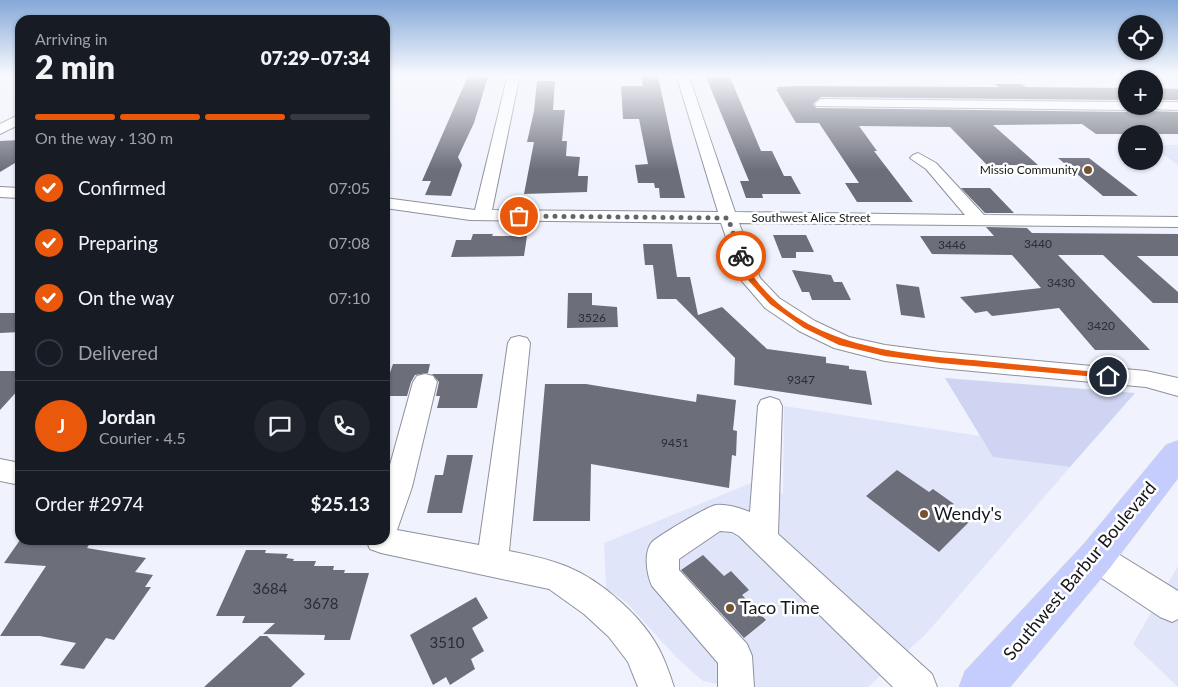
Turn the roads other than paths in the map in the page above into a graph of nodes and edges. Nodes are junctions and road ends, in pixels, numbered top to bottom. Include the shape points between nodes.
1 (507, 106) edge
2 (692, 106) edge
3 (15, 121) edge
4 (0, 130) edge
5 (918, 158) dead end
6 (0, 192) edge
7 (15, 193) edge
8 (390, 204) edge
9 (482, 215) junction
10 (728, 218) junction
11 (978, 219) junction
12 (1178, 222) edge
13 (519, 343) dead end
14 (425, 382) dead end
15 (1178, 388) edge
16 (770, 406) dead end
17 (1178, 454) edge
18 (0, 470) edge
19 (15, 473) edge
20 (390, 510) edge
21 (756, 533) junction
22 (390, 542) edge
23 (1096, 557) junction
24 (492, 562) junction
25 (1172, 606) dead end
26 (656, 687) edge
27 (736, 687) edge
28 (919, 687) edge
29 (981, 687) edge

1 - 9 street
2 - 10 street
3 - 4 street
5 - 11 street via 931,166
6 - 7 street
8 - 9 street, Southwest Alice Street via 452,214
9 - 10 street, Southwest Alice Street
10 - 11 street, Southwest Alice Street
10 - 15 street via 752,280 772,303 807,326 842,343 885,353 940,360 1146,379
11 - 12 street, Southwest Alice Street
13 - 24 street
14 - 20 street
16 - 21 street
17 - 23 main road, Southwest Barbur Boulevard
18 - 19 street
21 - 27 street via 737,520 716,518 663,552 663,576 669,585 735,656
21 - 28 street
22 - 24 street
23 - 25 street
23 - 29 main road, Southwest Barbur Boulevard
24 - 26 street via 537,570 576,588 608,614 633,641 647,661

